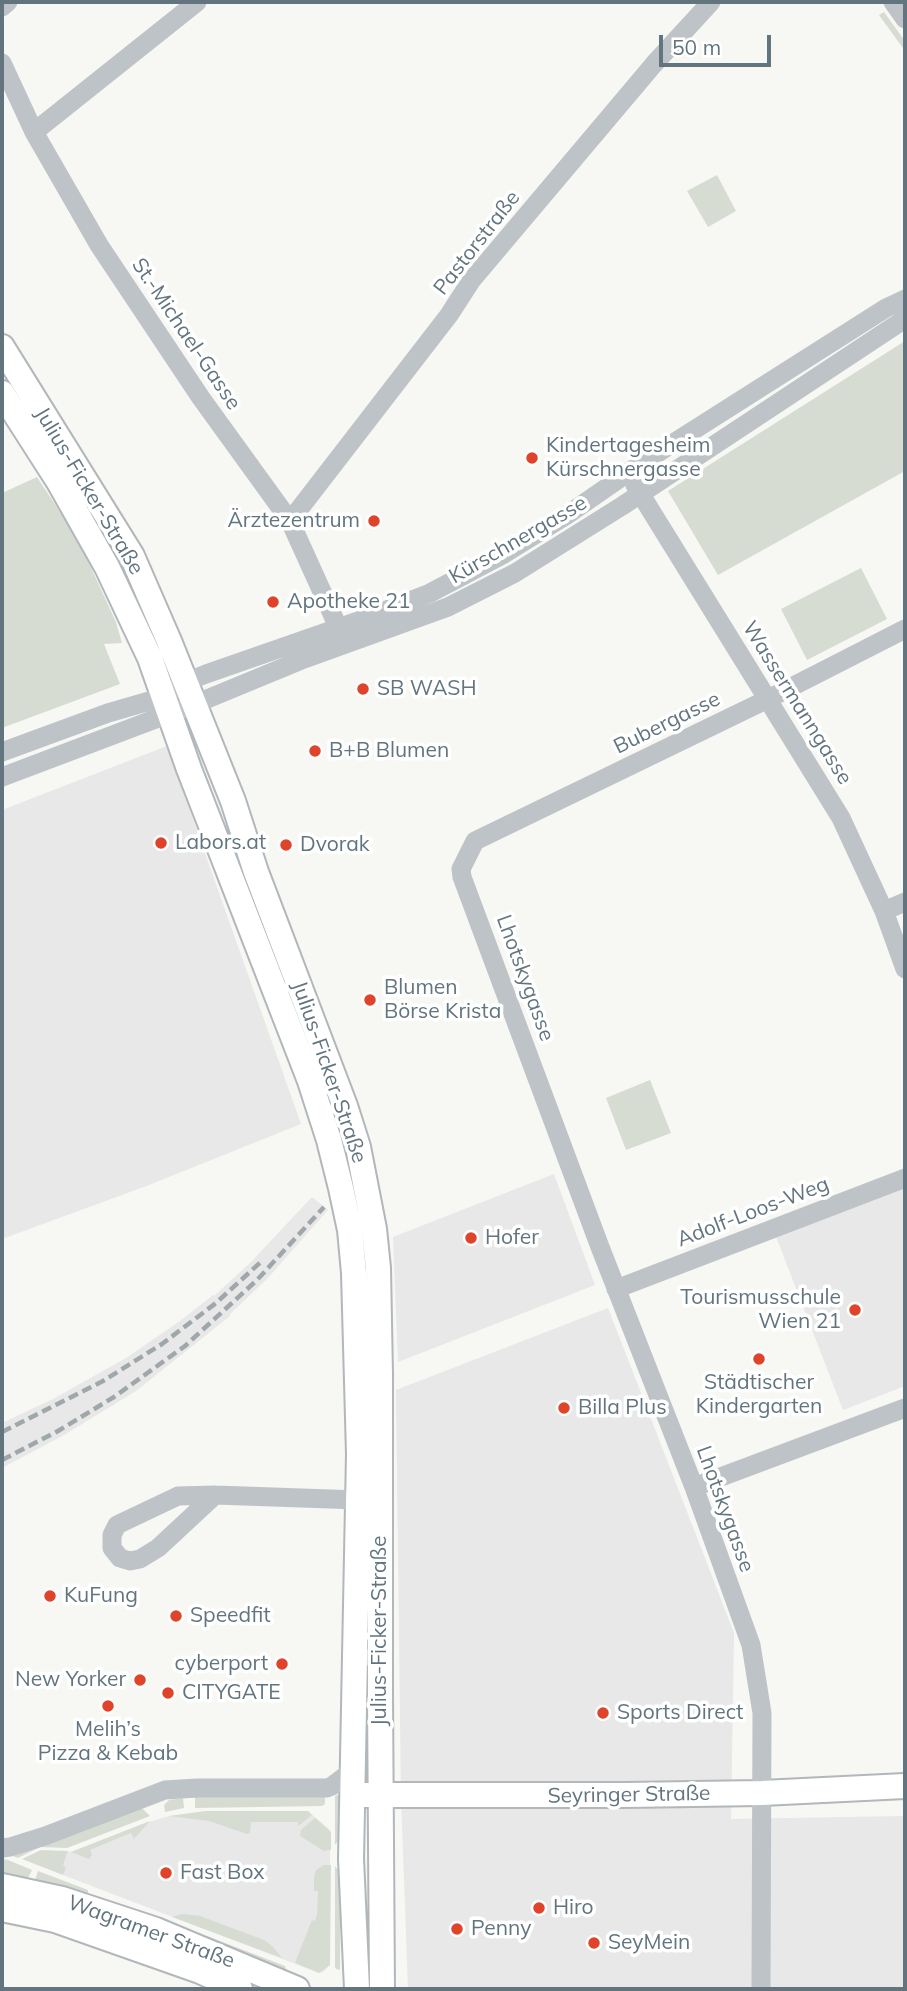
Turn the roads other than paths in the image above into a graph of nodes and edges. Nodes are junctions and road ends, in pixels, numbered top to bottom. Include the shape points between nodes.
1 (8, 2) edge
2 (197, 2) edge
3 (711, 2) edge
4 (893, 2) edge
5 (2, 7) edge
6 (905, 19) edge
7 (2, 62) edge
8 (34, 132) junction
9 (905, 299) edge
10 (905, 319) edge
11 (2, 346) edge
12 (2, 393) edge
13 (627, 472) junction
14 (641, 494) junction
15 (290, 521) junction
16 (338, 627) junction
17 (905, 629) edge
18 (190, 693) junction
19 (768, 699) junction
20 (166, 705) junction
21 (2, 752) edge
22 (2, 776) edge
23 (461, 869) joint
24 (905, 902) edge
25 (884, 911) junction
26 (905, 969) edge
27 (905, 1178) edge
28 (617, 1289) junction
29 (905, 1408) edge
30 (694, 1487) junction
31 (215, 1495) junction
32 (369, 1500) junction
33 (353, 1770) junction
34 (905, 1786) edge
35 (762, 1793) junction
36 (353, 1795) junction
37 (380, 1796) junction
38 (2, 1848) edge
39 (2, 1886) edge
40 (2, 1909) edge
41 (240, 1989) edge
42 (297, 1989) edge
43 (357, 1989) edge
44 (382, 1989) edge
45 (761, 1989) edge

1 - 5 street
2 - 8 street
3 - 15 street, Pastorstraße via 471,282
4 - 6 street
7 - 8 street, St.-Michael-Gasse
8 - 15 street, St.-Michael-Gasse via 99,245
9 - 13 street, Kürschnergasse
10 - 14 street, Kürschnergasse
11 - 18 main road, Julius-Ficker-Straße via 132,556
12 - 20 main road, Julius-Ficker-Straße via 107,567 150,658
13 - 14 street, Wassermanngasse
13 - 16 street, Kürschnergasse via 491,561 430,593
14 - 18 street, Kürschnergasse via 515,573 449,607 304,659
14 - 19 street, Wassermanngasse
15 - 16 street, St.-Michael-Gasse
16 - 18 street, Kürschnergasse
17 - 19 street, Bubergasse
18 - 20 street, Kürschnergasse
18 - 32 main road, Julius-Ficker-Straße via 358,1147 378,1268
19 - 23 street, Bubergasse via 475,841
19 - 25 street, Wassermanngasse via 841,818
20 - 21 street, Kürschnergasse via 108,713
20 - 22 street, Kürschnergasse
20 - 32 main road, Julius-Ficker-Straße via 329,1140 350,1230
23 - 28 street, Lhotskygasse
24 - 25 street
25 - 26 street, Wassermanngasse
27 - 28 street, Adolf-Loos-Weg
28 - 30 street, Lhotskygasse
29 - 30 street
30 - 35 street, Lhotskygasse via 751,1645 762,1713
31 - 31 street via 178,1496 117,1525 112,1548 120,1558 140,1559
31 - 32 street
32 - 33 main road, Julius-Ficker-Straße
32 - 37 main road, Julius-Ficker-Straße
33 - 36 main road, Julius-Ficker-Straße
33 - 38 street via 327,1788 165,1790
34 - 35 main road, Seyringer Straße
35 - 37 main road, Seyringer Straße
35 - 45 street, Lhotskygasse
36 - 37 main road, Seyringer Straße
36 - 43 main road, Julius-Ficker-Straße
37 - 44 main road, Julius-Ficker-Straße
39 - 42 main road, Wagramer Straße via 62,1899 156,1930
40 - 41 main road, Wagramer Straße via 55,1920

